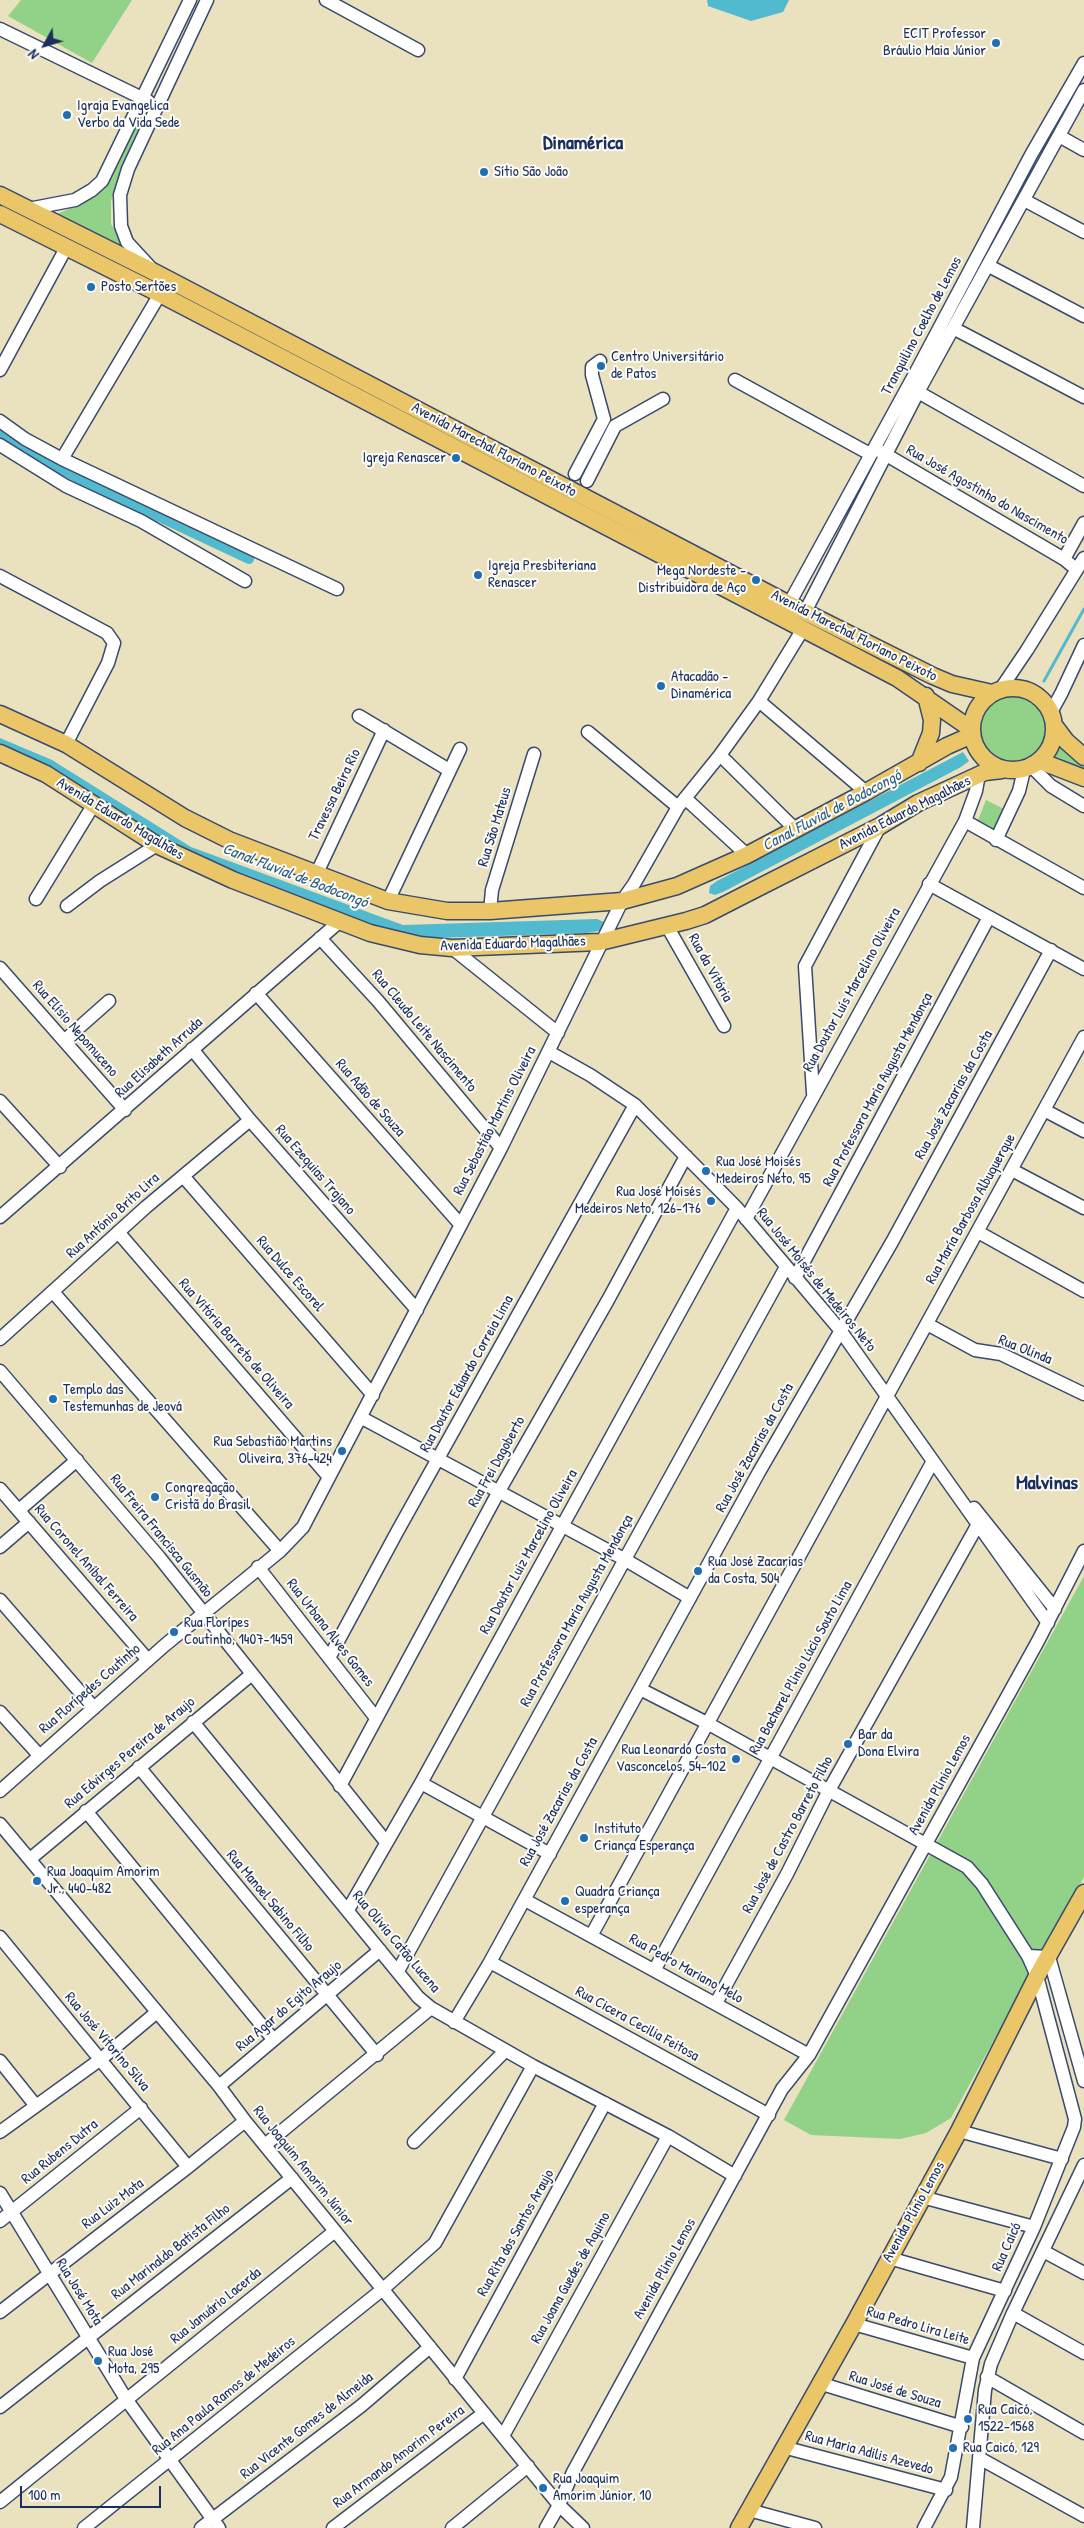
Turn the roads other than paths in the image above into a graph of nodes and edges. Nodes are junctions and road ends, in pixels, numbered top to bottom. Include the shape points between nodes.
1 (190, 0) edge
2 (207, 0) edge
3 (326, 0) edge
4 (0, 29) edge
5 (418, 50) dead end
6 (1083, 65) edge
7 (1084, 90) edge
8 (142, 98) junction
9 (157, 106) junction
10 (1059, 136) junction
11 (1084, 150) edge
12 (0, 195) edge
13 (1024, 200) junction
14 (28, 209) junction
15 (0, 214) edge
16 (1084, 232) edge
17 (66, 248) junction
18 (989, 266) junction
19 (156, 273) junction
20 (160, 294) junction
21 (1084, 316) edge
22 (953, 328) junction
23 (600, 361) dead end
24 (0, 370) edge
25 (921, 375) junction
26 (735, 380) dead end
27 (918, 392) junction
28 (1084, 397) edge
29 (663, 399) dead end
30 (0, 421) edge
31 (0, 445) edge
32 (876, 452) junction
33 (62, 459) junction
34 (575, 474) dead end
35 (588, 481) dead end
36 (1084, 486) edge
37 (1084, 523) edge
38 (1084, 558) edge
39 (1064, 559) junction
40 (1076, 569) junction
41 (0, 576) edge
42 (245, 581) dead end
43 (337, 589) dead end
44 (789, 604) junction
45 (805, 612) junction
46 (803, 629) junction
47 (1084, 645) edge
48 (996, 692) junction
49 (926, 696) junction
50 (759, 701) junction
51 (0, 714) edge
52 (359, 716) dead end
53 (1052, 718) junction
54 (384, 730) junction
55 (588, 732) dead end
56 (971, 732) junction
57 (66, 744) junction
58 (460, 749) dead end
59 (0, 752) edge
60 (534, 754) dead end
61 (720, 755) junction
62 (1084, 757) edge
63 (918, 763) junction
64 (1032, 766) junction
65 (449, 770) junction
66 (1002, 770) junction
67 (979, 774) junction
68 (1084, 778) edge
69 (866, 792) junction
70 (682, 803) junction
71 (94, 804) junction
72 (1084, 806) edge
73 (965, 821) junction
74 (880, 826) junction
75 (795, 829) junction
76 (996, 840) junction
77 (157, 845) junction
78 (747, 855) junction
79 (316, 875) junction
80 (929, 884) junction
81 (1084, 888) edge
82 (36, 899) dead end
83 (622, 900) junction
84 (388, 901) junction
85 (66, 906) dead end
86 (490, 911) junction
87 (989, 917) junction
88 (339, 922) junction
89 (668, 926) junction
90 (320, 938) junction
91 (600, 942) junction
92 (452, 948) junction
93 (1051, 950) junction
94 (0, 968) edge
95 (1084, 969) edge
96 (256, 993) junction
97 (109, 1001) dead end
98 (724, 1026) dead end
99 (558, 1033) junction
100 (65, 1040) junction
101 (1082, 1043) edge
102 (192, 1049) junction
103 (549, 1052) junction
104 (813, 1093) junction
105 (0, 1101) edge
106 (635, 1105) junction
107 (125, 1110) junction
108 (1044, 1110) junction
109 (250, 1120) junction
110 (1084, 1131) edge
111 (501, 1148) junction
112 (686, 1156) junction
113 (60, 1166) junction
114 (1012, 1170) junction
115 (183, 1176) junction
116 (737, 1208) junction
117 (1084, 1208) edge
118 (0, 1217) edge
119 (746, 1219) junction
120 (460, 1224) junction
121 (118, 1232) junction
122 (978, 1232) junction
123 (786, 1267) junction
124 (795, 1278) junction
125 (1084, 1291) edge
126 (53, 1292) junction
127 (416, 1310) junction
128 (927, 1324) junction
129 (840, 1330) junction
130 (0, 1339) edge
131 (0, 1371) edge
132 (1084, 1394) edge
133 (373, 1395) junction
134 (886, 1396) junction
135 (362, 1418) junction
136 (438, 1459) junction
137 (77, 1460) junction
138 (933, 1461) junction
139 (329, 1477) junction
140 (0, 1489) edge
141 (499, 1491) junction
142 (18, 1510) junction
143 (29, 1522) junction
144 (561, 1525) junction
145 (977, 1526) junction
146 (0, 1547) edge
147 (280, 1551) junction
148 (1084, 1551) edge
149 (624, 1558) junction
150 (258, 1568) junction
151 (690, 1598) junction
152 (0, 1600) edge
153 (1055, 1609) junction
154 (203, 1613) junction
155 (1048, 1622) junction
156 (330, 1658) junction
157 (148, 1659) junction
158 (252, 1674) junction
159 (640, 1689) junction
160 (94, 1708) junction
161 (0, 1712) edge
162 (376, 1718) junction
163 (193, 1722) junction
164 (707, 1723) junction
165 (39, 1755) junction
166 (769, 1759) junction
167 (140, 1767) junction
168 (421, 1782) junction
169 (340, 1786) junction
170 (0, 1791) edge
171 (828, 1792) junction
172 (86, 1812) junction
173 (482, 1818) junction
174 (0, 1824) edge
175 (386, 1842) junction
176 (925, 1845) junction
177 (550, 1854) junction
178 (30, 1859) junction
179 (1084, 1893) edge
180 (525, 1900) junction
181 (348, 1910) junction
182 (591, 1936) junction
183 (0, 1938) edge
184 (380, 1950) junction
185 (1028, 1956) junction
186 (1049, 1956) junction
187 (490, 1962) junction
188 (655, 1969) junction
189 (398, 1971) junction
190 (1038, 1976) junction
191 (328, 1995) junction
192 (716, 2003) junction
193 (431, 2008) junction
194 (157, 2012) junction
195 (454, 2022) junction
196 (273, 2040) junction
197 (505, 2051) junction
198 (377, 2055) junction
199 (809, 2055) junction
200 (100, 2059) junction
201 (0, 2061) edge
202 (533, 2066) junction
203 (1084, 2081) edge
204 (219, 2086) junction
205 (605, 2103) junction
206 (36, 2106) junction
207 (141, 2108) junction
208 (769, 2115) junction
209 (245, 2121) junction
210 (959, 2130) junction
211 (0, 2132) edge
212 (668, 2136) junction
213 (414, 2142) dead end
214 (265, 2145) junction
215 (1062, 2159) junction
216 (1084, 2165) edge
217 (188, 2168) junction
218 (735, 2176) junction
219 (292, 2178) junction
220 (0, 2193) edge
221 (922, 2197) junction
222 (12, 2212) junction
223 (0, 2221) edge
224 (1034, 2227) junction
225 (335, 2231) junction
226 (1043, 2251) junction
227 (889, 2258) junction
228 (1084, 2273) edge
229 (49, 2274) junction
230 (383, 2289) junction
231 (1005, 2291) junction
232 (0, 2312) edge
233 (1013, 2313) junction
234 (854, 2324) junction
235 (88, 2337) junction
236 (430, 2347) junction
237 (1084, 2353) edge
238 (973, 2358) junction
239 (987, 2377) junction
240 (455, 2379) junction
241 (819, 2383) junction
242 (126, 2399) junction
243 (0, 2407) edge
244 (484, 2413) junction
245 (962, 2427) junction
246 (1084, 2433) edge
247 (503, 2436) junction
248 (783, 2447) junction
249 (981, 2458) junction
250 (171, 2460) junction
251 (528, 2466) junction
252 (946, 2490) junction
253 (0, 2502) edge
254 (559, 2505) junction
255 (749, 2510) junction
256 (1084, 2516) edge
257 (216, 2524) edge
258 (84, 2528) edge
259 (201, 2528) edge
260 (333, 2528) edge
261 (452, 2528) edge
262 (546, 2528) edge
263 (582, 2528) edge
264 (739, 2528) edge
265 (815, 2528) edge
266 (924, 2528) edge
267 (973, 2528) edge

1 - 8 street
2 - 9 street
3 - 5 street
4 - 8 street
6 - 25 street, Tranquilino Coelho de Lemos via 1031,155
7 - 10 street, Tranquilino Coelho de Lemos
8 - 9 street
8 - 14 street via 97,186 74,200
9 - 19 street via 128,168 119,212 128,242
10 - 11 street
10 - 13 street, Tranquilino Coelho de Lemos
12 - 14 main road, Avenida Marechal Floriano Peixoto
13 - 16 street
13 - 18 street, Tranquilino Coelho de Lemos
14 - 19 main road, Avenida Marechal Floriano Peixoto
15 - 17 main road, Avenida Marechal Floriano Peixoto
17 - 20 main road, Avenida Marechal Floriano Peixoto
17 - 24 street
18 - 21 street
18 - 22 street, Tranquilino Coelho de Lemos
19 - 44 main road, Avenida Marechal Floriano Peixoto
20 - 33 street
20 - 46 main road, Avenida Marechal Floriano Peixoto
22 - 25 street, Tranquilino Coelho de Lemos
22 - 28 street
23 - 34 street via 592,367 592,375 604,419
25 - 27 street, Tranquilino Coelho de Lemos
25 - 32 street, Tranquilino Coelho de Lemos
26 - 32 street, Rua José Agostinho do Nascimento
27 - 32 street, Tranquilino Coelho de Lemos
27 - 36 street
29 - 35 street via 615,426
30 - 33 street
31 - 42 street via 66,486 141,521
32 - 39 street, Rua José Agostinho do Nascimento
32 - 44 street, Tranquilino Coelho de Lemos
32 - 45 street, Tranquilino Coelho de Lemos
33 - 43 street
37 - 39 street, Rua José Agostinho do Nascimento
38 - 40 street
39 - 40 street
40 - 48 street via 1028,650
41 - 57 street via 107,633 114,643 108,663
44 - 45 main road, Avenida Marechal Floriano Peixoto
45 - 48 main road, Avenida Marechal Floriano Peixoto via 945,682
46 - 49 main road, Avenida Marechal Floriano Peixoto
46 - 50 street, Rua Sebastião Martins Oliveira
47 - 53 street
48 - 53 main road via 1019,688 1032,692 1043,701
48 - 56 main road via 977,708
49 - 56 main road, Avenida Marechal Floriano Peixoto
49 - 63 main road via 932,720 931,733
50 - 61 street, Rua Sebastião Martins Oliveira
50 - 69 street
51 - 57 main road
52 - 54 street
53 - 62 main road via 1066,741
53 - 64 main road via 1054,739 1048,751
54 - 65 street
54 - 79 street, Travessa Beira Rio
55 - 70 street
56 - 63 main road
56 - 66 main road via 982,757
57 - 79 main road via 185,818 229,840
58 - 65 street
59 - 71 main road, Avenida Eduardo Magalhães via 46,774
60 - 86 street, Rua São Mateus via 492,890
61 - 70 street, Rua Sebastião Martins Oliveira
61 - 75 street
63 - 69 main road
64 - 66 main road
64 - 68 main road
64 - 72 street via 1051,786
64 - 76 street
65 - 84 street
66 - 67 main road, Avenida Eduardo Magalhães
67 - 73 street, Rua Doutor Luís Marcelino Oliveira
67 - 74 main road, Avenida Eduardo Magalhães via 918,803
69 - 75 main road
70 - 78 street
70 - 83 street, Rua Sebastião Martins Oliveira
71 - 77 main road, Avenida Eduardo Magalhães
71 - 82 street
73 - 76 street
73 - 80 street, Rua Doutor Luís Marcelino Oliveira
74 - 89 main road, Avenida Eduardo Magalhães via 705,915
74 - 104 street via 805,966
75 - 78 main road
76 - 81 street
77 - 85 street
77 - 88 main road, Avenida Eduardo Magalhães
78 - 83 main road via 677,886
79 - 84 main road
80 - 87 street
80 - 104 street, Rua Doutor Luís Marcelino Oliveira
83 - 86 main road
83 - 91 street, Rua Sebastião Martins Oliveira
84 - 86 main road via 447,911
87 - 93 street
87 - 124 street, Rua Professora Maria Augusta Mendonça
88 - 90 street, Rua Elisabeth Arruda
88 - 92 main road, Avenida Eduardo Magalhães via 398,940
89 - 91 main road, Avenida Eduardo Magalhães
89 - 98 street, Rua da Vitória
90 - 96 street, Rua Elisabeth Arruda
90 - 111 street, Rua Cleudo Leite Nascimento via 378,1001
91 - 92 main road, Avenida Eduardo Magalhães
91 - 99 street, Rua Sebastião Martins Oliveira
92 - 99 street
93 - 95 street
93 - 129 street, Rua José Zacarias da Costa via 892,1242
94 - 100 street, Rua Elísio Nepomuceno
96 - 102 street, Rua Elisabeth Arruda
96 - 120 street, Rua Adão de Souza
97 - 100 street
99 - 103 street, Rua Sebastião Martins Oliveira
100 - 107 street, Rua Elísio Nepomuceno
101 - 108 street, Rua María Barbosa Albuquerque
102 - 107 street, Rua Elisabeth Arruda
102 - 109 street, Rua Ezequias Trajano
103 - 106 street, Rua José Moisés de Medeiros Neto
103 - 111 street, Rua Sebastião Martins Oliveira
104 - 119 street, Rua Doutor Luís Marcelino Oliveira
105 - 113 street
106 - 112 street, Rua José Moisés de Medeiros Neto
106 - 136 street, Rua Doutor Eduardo Correia Lima
107 - 113 street, Rua Elisabeth Arruda
108 - 110 street
108 - 114 street, Rua María Barbosa Albuquerque
109 - 115 street, Rua António Brito Lira
109 - 127 street, Rua Ezequias Trajano
111 - 120 street, Rua Sebastião Martins Oliveira
112 - 116 street, Rua José Moisés de Medeiros Neto
112 - 141 street, Rua Frei Dagoberto
113 - 118 street, Rua Elisabeth Arruda
114 - 117 street
114 - 122 street, Rua María Barbosa Albuquerque
115 - 121 street, Rua António Brito Lira
115 - 133 street, Rua Dulce Escorel
116 - 119 street, Rua José Moisés de Medeiros Neto
116 - 144 street, Rua Doutor Luiz Marcelino Oliveira
119 - 123 street, Rua José Moisés de Medeiros Neto
120 - 127 street, Rua Sebastião Martins Oliveira
121 - 126 street, Rua António Brito Lira
121 - 139 street, Rua Vitória Barreto de Oliveira
122 - 125 street
122 - 128 street, Rua María Barbosa Albuquerque
123 - 124 street, Rua José Moisés de Medeiros Neto
123 - 149 street, Rua Professora Maria Augusta Mendonça
124 - 129 street, Rua José Moisés de Medeiros Neto
126 - 130 street, Rua António Brito Lira
126 - 147 street
127 - 133 street, Rua Sebastião Martins Oliveira
128 - 132 street, Rua Olinda via 975,1350 1001,1354
128 - 134 street, Rua María Barbosa Albuquerque
129 - 134 street, Rua José Moisés de Medeiros Neto
129 - 151 street, Rua José Zacarias da Costa
131 - 137 street, Rua Freira Francisca Gusmão
133 - 135 street, Rua Sebastião Martins Oliveira
134 - 138 street, Rua José Moisés de Medeiros Neto
134 - 153 street
134 - 164 street, Rua María Barbosa Albuquerque
135 - 136 street
135 - 139 street, Rua Sebastião Martins Oliveira
136 - 141 street
136 - 156 street, Rua Doutor Eduardo Correia Lima
137 - 142 street
137 - 154 street, Rua Freira Francisca Gusmão
138 - 145 street, Rua José Moisés de Medeiros Neto
138 - 166 street, Rua Bacharel Plinio Lúcio Souto Lima
139 - 147 street, Rua Sebastião Martins Oliveira via 303,1527
140 - 142 street, Rua Coronel Aníbal Ferreira
141 - 144 street
141 - 162 street, Rua Frei Dagoberto
142 - 143 street, Rua Coronel Aníbal Ferreira
143 - 146 street
143 - 157 street, Rua Coronel Aníbal Ferreira
144 - 149 street
144 - 168 street, Rua Doutor Luiz Marcelino Oliveira
145 - 155 street, Rua José Moisés de Medeiros Neto
145 - 171 street, Rua José de Castro Barreto Filho
147 - 150 street, Rua Sebastião Martins Oliveira
148 - 153 street, Avenida Plinio Lemos
149 - 151 street
149 - 173 street, Rua Professora Maria Augusta Mendonça
150 - 154 street, Rua Sebastião Martins Oliveira
150 - 156 street, Rua Urbana Alves Gomes
151 - 159 street, Rua José Zacarias da Costa
152 - 160 street
153 - 155 street, Avenida Plinio Lemos
154 - 157 street, Rua Florípedes Coutinho
154 - 158 street, Rua Freira Francisca Gusmão
155 - 176 street, Avenida Plinio Lemos
156 - 162 street, Rua Urbana Alves Gomes
157 - 160 street, Rua Florípedes Coutinho
158 - 163 street, Rua Edvirges Pereira de Araujo
158 - 169 street, Rua Freira Francisca Gusmão
159 - 164 street, Rua Caicó
159 - 177 street, Rua José Zacarias da Costa
160 - 165 street, Rua Florípedes Coutinho
161 - 165 street
162 - 169 street, Rua Frei Dagoberto
163 - 167 street, Rua Edvirges Pereira de Araujo
163 - 181 street, Rua Olivia Catão Lucena
164 - 166 street, Rua Caicó
164 - 182 street, Rua María Barbosa Albuquerque
165 - 170 street, Rua Florípedes Coutinho
166 - 171 street, Rua Caicó
166 - 188 street, Rua Bacharel Plinio Lúcio Souto Lima
167 - 172 street, Rua Edvirges Pereira de Araujo
167 - 191 street, Rua Manoel Sabino Filho
168 - 173 street
168 - 175 street, Rua Doutor Luiz Marcelino Oliveira
169 - 175 street, Rua Freira Francisca Gusmão
171 - 176 street, Rua Caicó
171 - 192 street, Rua José de Castro Barreto Filho
172 - 178 street, Rua Edvirges Pereira de Araujo
172 - 196 street
173 - 177 street
173 - 189 street, Rua Professora Maria Augusta Mendonça
174 - 178 street, Rua Joaquim Amorim Júnior
175 - 181 street, Rua Doutor Luiz Marcelino Oliveira
176 - 185 street, Rua Caicó via 967,1867 982,1884
176 - 199 street, Avenida Plinio Lemos
177 - 180 street, Rua José Zacarias da Costa
178 - 194 street, Rua Joaquim Amorim Júnior
179 - 186 main road, Avenida Plínio Lemos
180 - 182 street, Rua Pedro Mariano Melo
180 - 187 street, Rua José Zacarias da Costa
181 - 184 street, Rua Olivia Catão Lucena
182 - 188 street, Rua Pedro Mariano Melo
183 - 200 street, Rua José Vitorino Silva
184 - 189 street, Rua Olivia Catão Lucena
184 - 191 street, Rua Agar do Egito Araujo
185 - 186 street
185 - 190 street, Rua Caicó
186 - 190 main road, Avenida Plínio Lemos
186 - 203 street
187 - 195 street, Rua José Zacarias da Costa
187 - 208 street, Rua Cicera Cecilia Feitosa
188 - 192 street, Rua Pedro Mariano Melo
189 - 193 street, Rua Olivia Catão Lucena
190 - 210 main road, Avenida Plínio Lemos
190 - 215 street, Rua Caicó via 1075,2119 1072,2137
191 - 196 street, Rua Agar do Egito Araujo
191 - 198 street, Rua Manoel Sabino Filho
192 - 199 street, Rua Pedro Mariano Melo
193 - 195 street, Rua Olivia Catão Lucena
193 - 198 street
194 - 200 street
194 - 204 street, Rua Joaquim Amorim Júnior
195 - 197 street, Rua Olivia Catão Lucena
196 - 204 street, Rua Agar do Egito Araujo
197 - 202 street, Rua Olivia Catão Lucena
197 - 213 street
198 - 214 street
199 - 208 street, Avenida Plinio Lemos via 782,2089
200 - 206 street
200 - 207 street, Rua José Vitorino Silva
201 - 206 street
202 - 205 street, Rua Olivia Catão Lucena
202 - 230 street, Rua Ana Paula Ramos de Medeiros via 435,2243
204 - 209 street, Rua Joaquim Amorim Júnior
205 - 212 street, Rua Olivia Catão Lucena
205 - 240 street, Rua Rita dos Santos Araujo
206 - 211 street
207 - 217 street, Rua José Vitorino Silva
207 - 222 street, Rua Rubens Dutra
208 - 218 street, Avenida Plinio Lemos
209 - 214 street, Rua Joaquim Amorim Júnior
209 - 217 street, Rua Luiz Mota
210 - 215 street
210 - 221 main road, Avenida Plínio Lemos
212 - 218 street, Rua Olivia Catão Lucena
212 - 247 street, Rua Joana Guedes de Aquino
214 - 219 street, Rua Joaquim Amorim Júnior
215 - 224 street, Rua Caicó
216 - 226 street
217 - 229 street, Rua Luiz Mota
218 - 254 street, Avenida Plinio Lemos via 573,2472
219 - 225 street, Rua Joaquim Amorim Júnior
219 - 235 street, Rua Marinaldo Batista Filho
220 - 222 street, Rua José Mota
221 - 224 street
221 - 227 main road, Avenida Plínio Lemos
222 - 223 street, Rua Rubens Dutra
222 - 229 street, Rua José Mota
224 - 231 street, Rua Caicó
225 - 230 street, Rua Joaquim Amorim Júnior
225 - 242 street, Rua Januário Lacerda
226 - 228 street
226 - 233 street
227 - 231 street
227 - 234 main road, Avenida Plínio Lemos
229 - 232 street, Rua Luiz Mota
229 - 235 street, Rua José Mota
230 - 236 street, Rua Joaquim Amorim Júnior
230 - 250 street, Rua Ana Paula Ramos de Medeiros
231 - 238 street, Rua Caicó
233 - 237 street
233 - 239 street
234 - 238 street, Rua Pedro Lira Leite
234 - 241 main road, Avenida Plínio Lemos
235 - 242 street, Rua José Mota
235 - 243 street, Rua Marinaldo Batista Filho
236 - 240 street, Rua Joaquim Amorim Júnior
236 - 257 street, Rua Vicente Gomes de Almeida
238 - 245 street, Rua Caicó
239 - 246 street
239 - 249 street
240 - 244 street, Rua Joaquim Amorim Júnior
241 - 245 street, Rua José de Souza
241 - 248 main road, Avenida Plínio Lemos
242 - 250 street, Rua José Mota
242 - 253 street, Rua Januário Lacerda
244 - 247 street, Rua Joaquim Amorim Júnior
244 - 260 street, Rua Armando Amorim Pereira
245 - 252 street, Rua Caicó
247 - 251 street, Rua Joaquim Amorim Júnior
248 - 252 street, Rua Maria Adilis Azevedo
248 - 255 main road, Avenida Plínio Lemos
249 - 256 street
249 - 267 street
250 - 257 street, Rua José Mota
250 - 258 street, Rua Ana Paula Ramos de Medeiros
251 - 254 street, Rua Joaquim Amorim Júnior
251 - 261 street
252 - 266 street, Rua Caicó
254 - 262 street, Avenida Plinio Lemos
254 - 263 street, Rua Joaquim Amorim Júnior
255 - 264 main road, Avenida Plínio Lemos
255 - 265 street
257 - 259 street, Rua Vicente Gomes de Almeida

